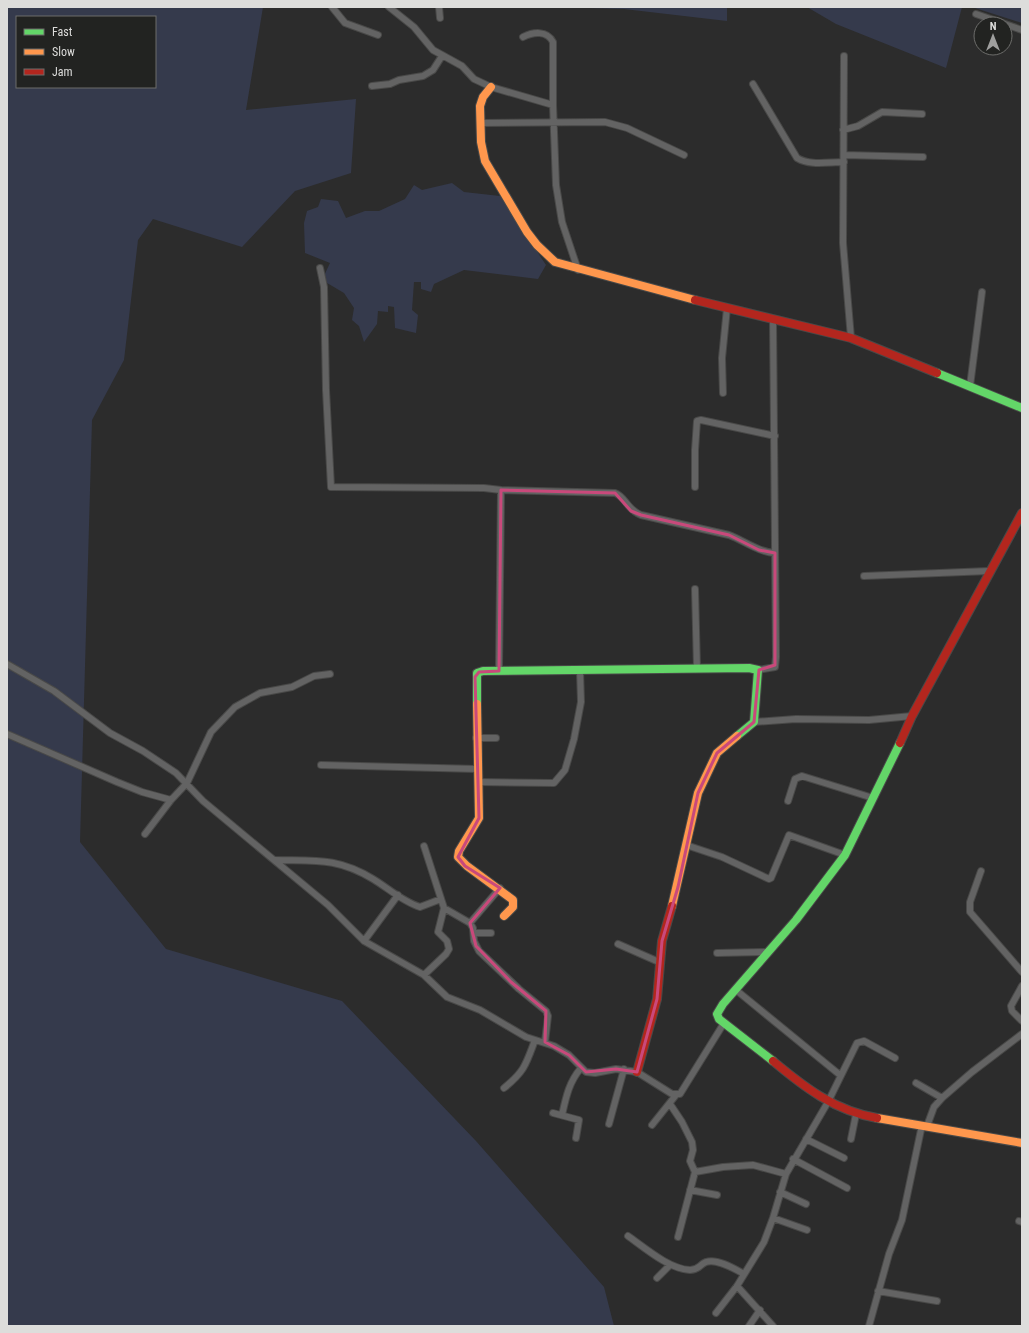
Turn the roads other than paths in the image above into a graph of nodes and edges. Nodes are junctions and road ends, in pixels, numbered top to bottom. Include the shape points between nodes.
1 (332, 7) edge
2 (389, 7) edge
3 (439, 7) edge
4 (976, 14) dead end
5 (440, 18) dead end
6 (1022, 30) edge
7 (378, 35) dead end
8 (523, 37) dead end
9 (442, 56) junction
10 (844, 56) dead end
11 (753, 84) dead end
12 (372, 86) dead end
13 (491, 86) junction
14 (553, 105) junction
15 (922, 114) dead end
16 (554, 122) junction
17 (480, 123) junction
18 (843, 130) junction
19 (684, 155) dead end
20 (923, 157) dead end
21 (844, 159) junction
22 (320, 268) dead end
23 (578, 270) junction
24 (982, 292) dead end
25 (727, 308) junction
26 (773, 319) junction
27 (851, 338) junction
28 (970, 386) junction
29 (723, 393) dead end
30 (1022, 408) edge
31 (775, 436) junction
32 (695, 487) dead end
33 (501, 490) junction
34 (1022, 513) edge
35 (775, 553) junction
36 (989, 571) junction
37 (864, 576) dead end
38 (695, 589) dead end
39 (7, 664) edge
40 (697, 669) junction
41 (580, 670) junction
42 (758, 670) junction
43 (500, 671) junction
44 (330, 674) dead end
45 (912, 716) junction
46 (754, 722) junction
47 (7, 734) edge
48 (476, 738) junction
49 (496, 738) dead end
50 (321, 765) dead end
51 (477, 769) junction
52 (478, 782) junction
53 (187, 783) junction
54 (873, 798) junction
55 (171, 800) junction
56 (788, 800) dead end
57 (145, 834) dead end
58 (686, 845) junction
59 (424, 846) dead end
60 (845, 855) junction
61 (274, 860) junction
62 (981, 871) dead end
63 (500, 888) junction
64 (398, 896) junction
65 (441, 899) junction
66 (444, 908) junction
67 (504, 916) dead end
68 (470, 923) junction
69 (474, 933) junction
70 (491, 933) dead end
71 (364, 940) junction
72 (618, 944) dead end
73 (768, 952) junction
74 (717, 953) dead end
75 (659, 962) junction
76 (1022, 972) edge
77 (424, 975) junction
78 (1022, 986) edge
79 (736, 990) junction
80 (1022, 1021) edge
81 (724, 1023) junction
82 (1022, 1034) edge
83 (535, 1040) junction
84 (545, 1042) junction
85 (895, 1058) dead end
86 (581, 1068) junction
87 (624, 1069) junction
88 (637, 1072) junction
89 (840, 1075) junction
90 (916, 1083) dead end
91 (504, 1088) dead end
92 (676, 1095) junction
93 (942, 1098) junction
94 (828, 1102) junction
95 (670, 1104) junction
96 (553, 1113) dead end
97 (856, 1114) junction
98 (562, 1115) junction
99 (609, 1124) dead end
100 (925, 1125) junction
101 (652, 1126) dead end
102 (576, 1138) dead end
103 (806, 1139) junction
104 (851, 1139) dead end
105 (1022, 1143) edge
106 (844, 1158) dead end
107 (793, 1159) junction
108 (695, 1172) junction
109 (786, 1174) junction
110 (847, 1188) dead end
111 (690, 1190) junction
112 (780, 1192) junction
113 (717, 1195) dead end
114 (806, 1204) dead end
115 (773, 1218) junction
116 (807, 1230) dead end
117 (628, 1236) dead end
118 (678, 1238) dead end
119 (670, 1265) junction
120 (744, 1274) junction
121 (657, 1278) dead end
122 (737, 1286) junction
123 (878, 1291) junction
124 (937, 1301) dead end
125 (760, 1310) junction
126 (716, 1313) dead end
127 (749, 1326) edge
128 (772, 1326) edge
129 (869, 1326) edge

1 - 7 street via 345,23
2 - 9 street via 414,27 429,46
3 - 5 street
4 - 6 street
8 - 14 street via 537,33 548,36 553,42
9 - 12 street via 433,70 423,76
9 - 13 street via 462,66 474,79
10 - 18 street
11 - 21 street via 797,158 812,163
13 - 14 street
13 - 17 street via 480,102
14 - 16 street
15 - 18 street via 882,112 858,126
16 - 17 street
16 - 19 street via 616,124
16 - 23 street via 556,185 562,222
17 - 23 street via 485,161 527,232 555,262
18 - 21 street
20 - 21 street
21 - 27 street via 843,243
22 - 33 street via 324,288 331,487
23 - 25 street
24 - 28 street
25 - 26 street
25 - 29 street via 722,358
26 - 27 street
26 - 31 street
27 - 28 street
28 - 30 street
31 - 32 street via 697,421
31 - 35 street
33 - 35 street via 615,493 631,511 641,515 729,535 758,550
33 - 43 street
34 - 36 street
35 - 42 street via 775,665
36 - 37 street
36 - 45 street
38 - 40 street
39 - 53 street via 54,691 110,733 143,751
40 - 41 street
40 - 42 street
41 - 43 street
41 - 52 street via 581,702 574,739 565,770 554,783
42 - 46 street
43 - 48 street via 477,673
44 - 53 street via 314,676 292,687 260,693 235,707 211,732
45 - 46 street via 869,720 796,719
45 - 54 street
46 - 58 street via 717,753 698,793
47 - 55 street via 117,782
48 - 49 street
48 - 51 street
50 - 51 street
51 - 52 street
52 - 63 street via 479,818 458,857 465,866
53 - 55 street
53 - 61 street via 203,801
54 - 56 street via 802,776 795,779
54 - 60 street
55 - 57 street
58 - 60 street via 722,857 769,879 789,835
58 - 75 street via 678,887 664,930
59 - 65 street
60 - 73 street via 796,920
61 - 64 street via 328,861 342,864 374,879
61 - 71 street via 333,909
62 - 76 street via 970,902 970,912
63 - 67 street via 514,902 511,910
63 - 68 street
64 - 65 street via 415,906 422,907
64 - 71 street
65 - 66 street
66 - 68 street
66 - 77 street via 438,932 447,941 449,949
68 - 69 street
69 - 70 street
69 - 84 street via 476,946 484,956 546,1011 548,1016
71 - 77 street
72 - 75 street
73 - 74 street
73 - 79 street
75 - 88 street via 657,999
77 - 83 street via 447,997 480,1010
78 - 80 street via 1011,1006 1012,1011
79 - 81 street via 717,1014
79 - 89 street
81 - 92 street via 682,1092
81 - 94 street
82 - 93 street
83 - 84 street
83 - 91 street via 526,1066 519,1076
84 - 86 street via 569,1055
85 - 89 street via 869,1043 859,1041
86 - 87 street via 590,1073
86 - 98 street via 569,1087
87 - 88 street
87 - 99 street
88 - 92 street
89 - 94 street
90 - 93 street
92 - 95 street
93 - 100 street
94 - 97 street
94 - 103 street
95 - 101 street
95 - 108 street via 692,1142 690,1161
96 - 98 street
97 - 100 street
97 - 104 street
98 - 102 street via 579,1120
100 - 105 street
100 - 123 street via 902,1220
103 - 106 street
103 - 107 street
107 - 109 street
107 - 110 street
108 - 109 street via 753,1165
108 - 111 street
109 - 112 street
111 - 113 street
111 - 118 street
112 - 114 street
112 - 115 street
115 - 116 street
115 - 120 street via 764,1242
117 - 119 street
119 - 120 street via 693,1270 712,1262
119 - 121 street
120 - 122 street
122 - 125 street
122 - 126 street
123 - 124 street
123 - 129 street
125 - 127 street
125 - 128 street

